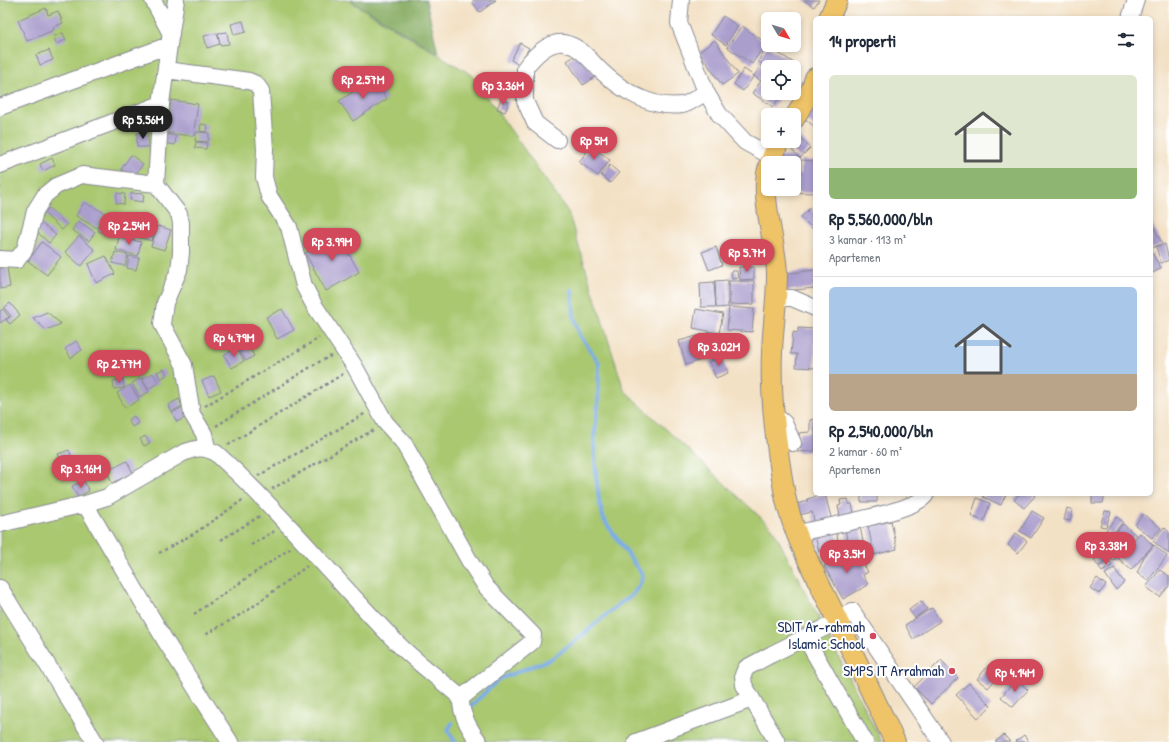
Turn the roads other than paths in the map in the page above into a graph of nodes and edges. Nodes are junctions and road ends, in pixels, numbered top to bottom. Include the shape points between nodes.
1 (153, 0) edge
2 (176, 0) edge
3 (681, 0) edge
4 (837, 0) edge
5 (1136, 0) edge
6 (829, 16) edge
7 (1131, 16) edge
8 (170, 40) junction
9 (166, 70) junction
10 (813, 87) edge
11 (706, 92) junction
12 (161, 104) junction
13 (0, 107) edge
14 (800, 108) edge
15 (557, 140) dead end
16 (769, 156) edge
17 (0, 165) edge
18 (156, 184) junction
19 (768, 196) edge
20 (0, 259) edge
21 (777, 298) junction
22 (813, 307) edge
23 (773, 414) junction
24 (793, 443) dead end
25 (209, 445) junction
26 (925, 496) edge
27 (85, 504) junction
28 (0, 524) edge
29 (798, 533) junction
30 (0, 588) edge
31 (845, 616) junction
32 (805, 637) junction
33 (752, 699) junction
34 (462, 706) junction
35 (96, 742) edge
36 (230, 742) edge
37 (479, 742) edge
38 (636, 742) edge
39 (777, 742) edge
40 (865, 742) edge
41 (895, 742) edge
42 (941, 742) edge

1 - 8 street
2 - 8 street
3 - 11 street via 679,23
4 - 6 main road
5 - 7 street
8 - 9 street
8 - 13 street
9 - 12 street
9 - 34 street via 249,81 256,84 261,91 264,177 269,196 288,227 304,286 355,367 385,422 403,442 486,587 533,635 532,642
10 - 14 main road
11 - 15 street via 683,105 659,104 620,87 574,47 563,43 544,48 525,68 525,101 535,123
11 - 16 street via 719,114 745,142
12 - 17 street
12 - 18 street
18 - 20 street via 82,176 56,186 45,195 35,211 21,256 17,260
18 - 25 street via 179,214 181,223 182,253 179,270 165,303 162,324 184,365 192,414
19 - 21 main road via 767,207 774,244
21 - 22 street via 792,298
21 - 23 main road via 772,352
23 - 24 street via 784,422
23 - 29 main road via 784,492
25 - 27 street via 183,453 107,497
25 - 34 street via 261,495 397,643
26 - 29 street via 894,511
27 - 28 street
27 - 36 street via 166,642
29 - 31 main road via 809,562
30 - 35 street
31 - 32 street
31 - 41 main road
31 - 42 street
32 - 33 street via 746,668 743,675 744,685
32 - 40 street
33 - 38 street
33 - 39 street
34 - 37 street

